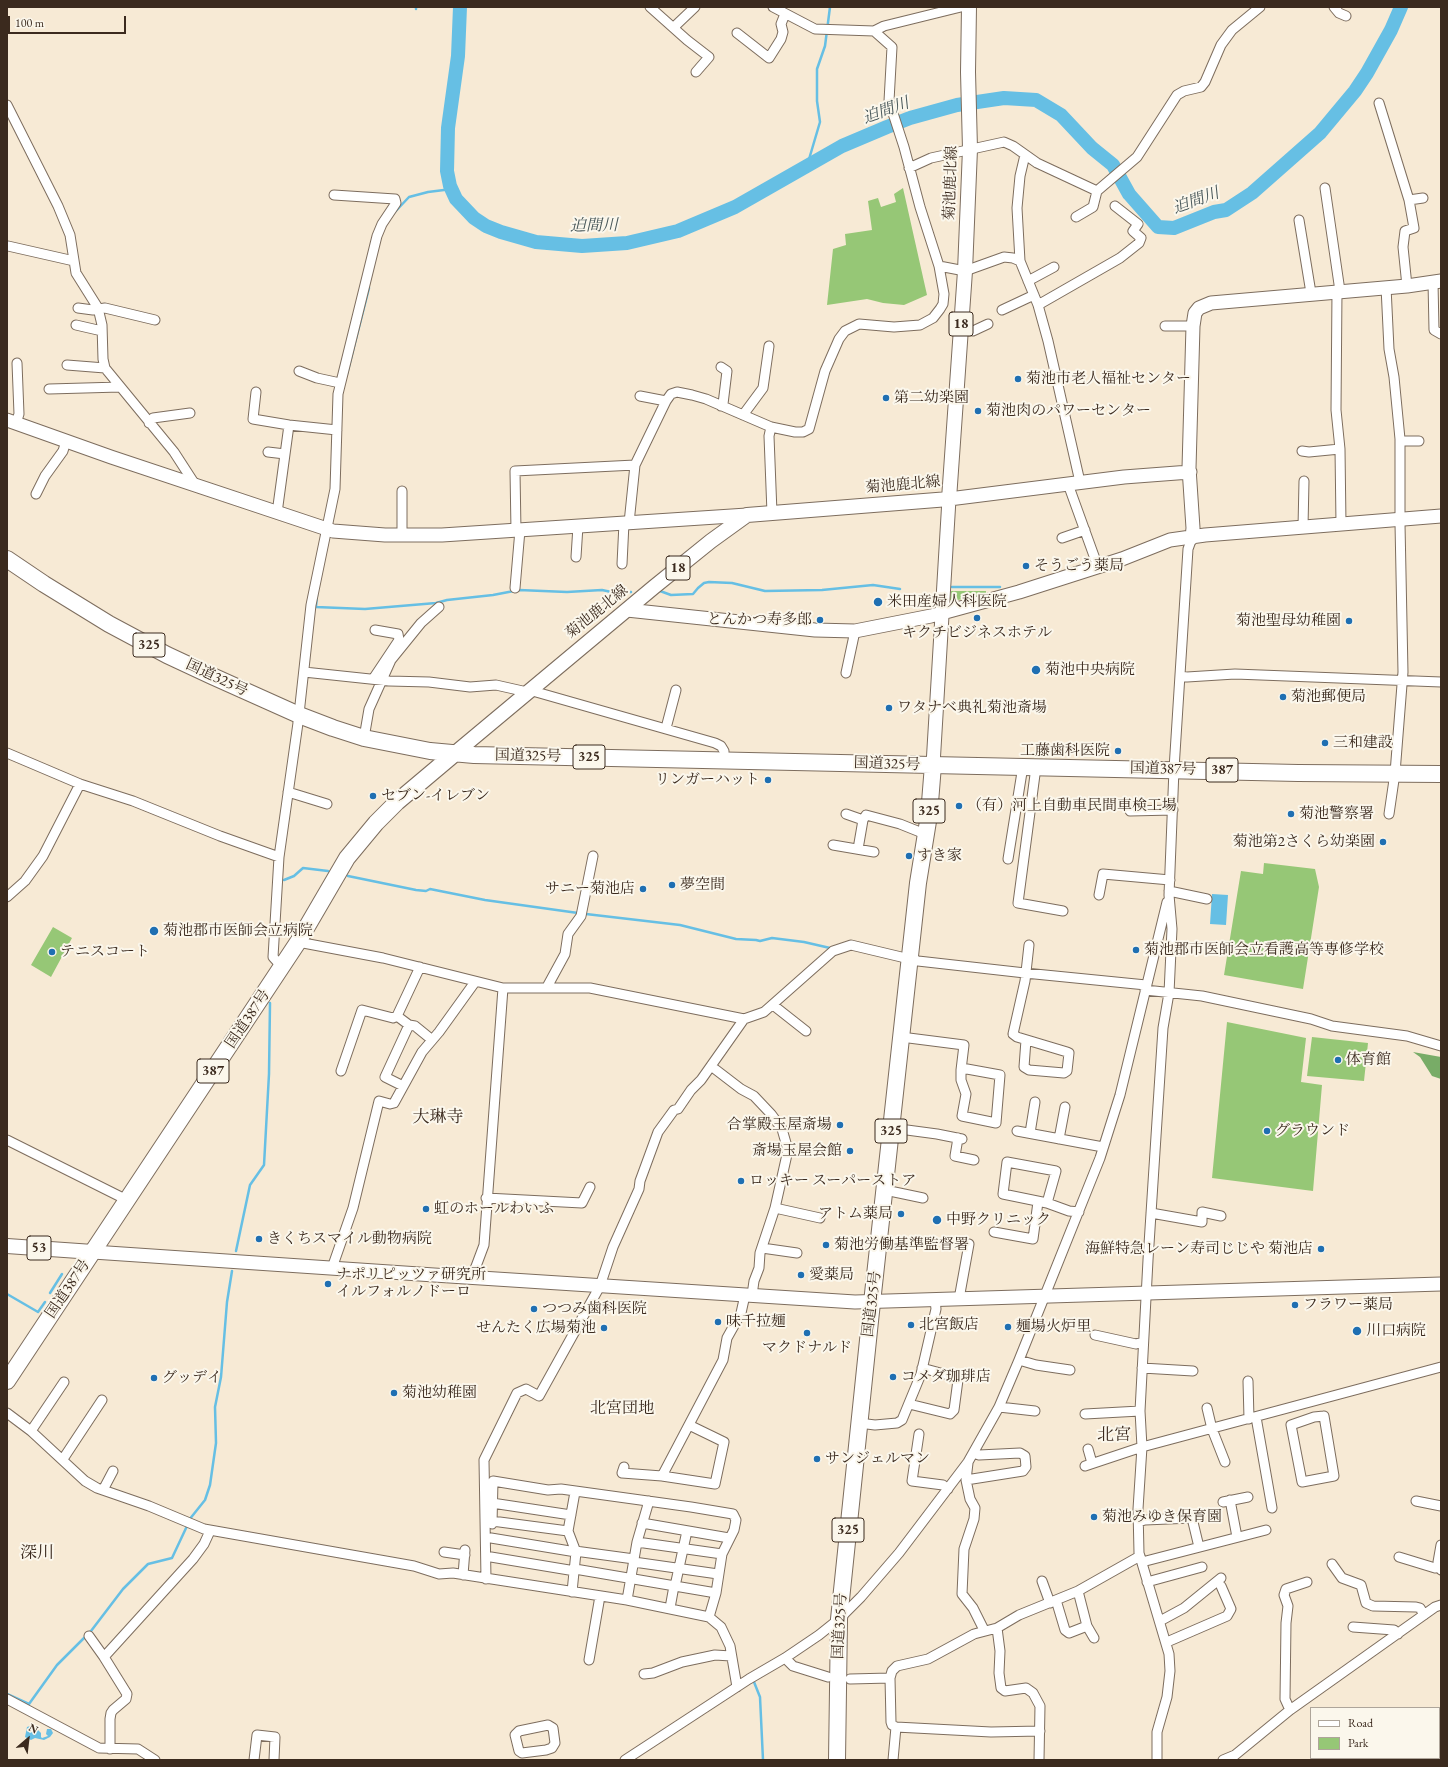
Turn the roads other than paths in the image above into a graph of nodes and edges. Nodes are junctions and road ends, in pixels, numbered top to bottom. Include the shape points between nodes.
1 (650, 7) edge
2 (695, 7) edge
3 (773, 7) edge
4 (961, 7) edge
5 (969, 7) edge
6 (1260, 7) edge
7 (1334, 7) edge
8 (785, 14) junction
9 (1346, 16) dead end
10 (674, 28) junction
11 (874, 31) junction
12 (737, 33) dead end
13 (696, 72) dead end
14 (1378, 103) dead end
15 (7, 105) edge
16 (970, 148) junction
17 (1024, 155) junction
18 (909, 168) junction
19 (1325, 188) dead end
20 (1099, 190) junction
21 (334, 195) dead end
22 (1423, 198) dead end
23 (1409, 200) junction
24 (1115, 206) dead end
25 (1076, 217) dead end
26 (1298, 220) dead end
27 (8, 246) dead end
28 (74, 261) junction
29 (1020, 261) junction
30 (939, 266) junction
31 (1054, 267) dead end
32 (965, 271) junction
33 (1028, 281) junction
34 (1437, 281) edge
35 (1407, 286) junction
36 (1386, 287) junction
37 (1338, 291) junction
38 (1311, 294) junction
39 (1034, 295) junction
40 (1038, 305) junction
41 (78, 308) dead end
42 (98, 308) junction
43 (1002, 310) dead end
44 (155, 320) dead end
45 (76, 324) dead end
46 (988, 324) dead end
47 (1165, 326) dead end
48 (1193, 326) junction
49 (961, 330) junction
50 (102, 331) junction
51 (1441, 334) edge
52 (769, 346) dead end
53 (17, 363) dead end
54 (68, 365) dead end
55 (721, 367) dead end
56 (105, 368) junction
57 (299, 371) dead end
58 (340, 382) junction
59 (120, 387) junction
60 (49, 389) dead end
61 (256, 392) dead end
62 (640, 396) dead end
63 (666, 401) junction
64 (721, 406) junction
65 (190, 414) dead end
66 (743, 416) junction
67 (11, 421) edge
68 (149, 423) junction
69 (289, 425) junction
70 (771, 427) junction
71 (337, 430) junction
72 (1400, 440) junction
73 (66, 441) junction
74 (1419, 441) dead end
75 (1340, 450) junction
76 (1302, 451) dead end
77 (268, 452) dead end
78 (285, 454) junction
79 (635, 465) junction
80 (1190, 472) junction
81 (1304, 481) dead end
82 (1074, 483) junction
83 (196, 486) junction
84 (402, 491) dead end
85 (36, 494) dead end
86 (949, 498) junction
87 (277, 513) junction
88 (772, 513) junction
89 (747, 514) junction
90 (1441, 516) edge
91 (1400, 519) junction
92 (626, 523) junction
93 (1341, 524) junction
94 (578, 526) junction
95 (1303, 527) junction
96 (326, 529) junction
97 (518, 530) junction
98 (1085, 530) junction
99 (402, 535) junction
100 (1062, 538) dead end
101 (1192, 538) junction
102 (576, 557) dead end
103 (7, 559) edge
104 (622, 564) dead end
105 (1098, 567) junction
106 (515, 588) dead end
107 (440, 607) dead end
108 (627, 610) junction
109 (942, 612) junction
110 (376, 630) dead end
111 (855, 631) junction
112 (304, 672) junction
113 (846, 673) dead end
114 (1180, 676) junction
115 (377, 679) junction
116 (1403, 680) junction
117 (1441, 682) edge
118 (676, 690) dead end
119 (528, 691) junction
120 (299, 715) junction
121 (666, 728) junction
122 (364, 738) junction
123 (7, 753) edge
124 (454, 754) junction
125 (724, 759) junction
126 (933, 765) junction
127 (1029, 766) junction
128 (1174, 769) junction
129 (1395, 773) junction
130 (1441, 774) edge
131 (80, 784) junction
132 (288, 792) junction
133 (327, 804) dead end
134 (1173, 810) junction
135 (1130, 811) dead end
136 (846, 814) dead end
137 (1389, 814) dead end
138 (863, 820) junction
139 (925, 834) junction
140 (833, 845) dead end
141 (858, 849) junction
142 (874, 852) dead end
143 (593, 856) dead end
144 (279, 857) junction
145 (1008, 859) dead end
146 (1170, 880) junction
147 (1169, 893) junction
148 (1099, 895) dead end
149 (7, 898) edge
150 (1207, 899) dead end
151 (1063, 912) dead end
152 (298, 942) junction
153 (1029, 945) dead end
154 (910, 960) junction
155 (282, 967) junction
156 (420, 967) junction
157 (1025, 973) junction
158 (475, 982) junction
159 (1146, 987) junction
160 (503, 988) junction
161 (547, 988) junction
162 (1169, 993) junction
163 (773, 1005) junction
164 (397, 1016) junction
165 (744, 1019) junction
166 (409, 1025) junction
167 (806, 1031) dead end
168 (901, 1037) junction
169 (431, 1039) junction
170 (1026, 1040) junction
171 (1441, 1046) edge
172 (711, 1066) junction
173 (961, 1070) junction
174 (341, 1071) dead end
175 (403, 1086) junction
176 (1035, 1102) dead end
177 (1065, 1107) dead end
178 (892, 1128) junction
179 (1017, 1131) dead end
180 (1030, 1133) junction
181 (1059, 1139) junction
182 (7, 1140) edge
183 (1103, 1147) junction
184 (974, 1160) dead end
185 (590, 1187) dead end
186 (884, 1190) junction
187 (486, 1198) junction
188 (923, 1198) dead end
189 (127, 1200) junction
190 (1043, 1203) junction
191 (775, 1208) junction
192 (1079, 1212) junction
193 (1151, 1213) junction
194 (1221, 1216) dead end
195 (820, 1218) dead end
196 (994, 1232) dead end
197 (970, 1244) dead end
198 (7, 1246) edge
199 (762, 1248) junction
200 (93, 1252) junction
201 (797, 1253) dead end
202 (332, 1268) junction
203 (472, 1277) junction
204 (1441, 1284) edge
205 (600, 1286) junction
206 (1146, 1293) junction
207 (749, 1295) junction
208 (1044, 1297) junction
209 (960, 1299) junction
210 (935, 1300) junction
211 (872, 1302) junction
212 (1095, 1335) dead end
213 (1143, 1342) junction
214 (1020, 1360) junction
215 (1441, 1367) edge
216 (922, 1368) junction
217 (1142, 1368) junction
218 (1070, 1370) dead end
219 (1193, 1371) dead end
220 (7, 1381) edge
221 (1248, 1381) dead end
222 (64, 1382) dead end
223 (102, 1400) dead end
224 (1310, 1402) junction
225 (909, 1404) junction
226 (999, 1407) junction
227 (1207, 1408) dead end
228 (1035, 1411) dead end
229 (1140, 1411) junction
230 (7, 1413) edge
231 (1085, 1414) dead end
232 (1314, 1417) junction
233 (1253, 1418) junction
234 (859, 1423) junction
235 (689, 1425) junction
236 (1212, 1429) junction
237 (31, 1431) junction
238 (920, 1434) dead end
239 (1142, 1447) junction
240 (1088, 1449) dead end
241 (974, 1453) junction
242 (62, 1459) junction
243 (968, 1462) junction
244 (1225, 1462) dead end
245 (113, 1471) dead end
246 (622, 1473) dead end
247 (662, 1476) junction
248 (966, 1480) junction
249 (948, 1488) junction
250 (103, 1490) junction
251 (575, 1492) junction
252 (1248, 1497) dead end
253 (649, 1501) junction
254 (1416, 1501) dead end
255 (492, 1503) junction
256 (1441, 1506) edge
257 (1272, 1508) dead end
258 (571, 1515) junction
259 (492, 1521) junction
260 (1138, 1522) junction
261 (642, 1523) junction
262 (1266, 1530) dead end
263 (210, 1531) junction
264 (568, 1531) junction
265 (687, 1531) junction
266 (1237, 1537) junction
267 (491, 1538) junction
268 (729, 1538) junction
269 (636, 1542) junction
270 (683, 1548) junction
271 (1198, 1548) junction
272 (1440, 1550) edge
273 (444, 1552) dead end
274 (576, 1552) junction
275 (722, 1554) junction
276 (1399, 1556) dead end
277 (491, 1557) junction
278 (1141, 1559) junction
279 (634, 1560) junction
280 (1332, 1564) dead end
281 (1202, 1567) dead end
282 (677, 1569) junction
283 (1440, 1569) edge
284 (575, 1570) junction
285 (718, 1574) junction
286 (463, 1575) junction
287 (488, 1579) junction
288 (631, 1579) junction
289 (1042, 1581) dead end
290 (1147, 1582) junction
291 (1307, 1582) dead end
292 (674, 1586) junction
293 (1078, 1591) junction
294 (572, 1592) junction
295 (716, 1593) junction
296 (600, 1596) junction
297 (627, 1600) junction
298 (1053, 1601) junction
299 (1441, 1605) edge
300 (670, 1608) junction
301 (1424, 1615) junction
302 (709, 1617) junction
303 (839, 1619) junction
304 (1160, 1621) junction
305 (1087, 1626) junction
306 (1353, 1627) dead end
307 (998, 1628) junction
308 (984, 1630) junction
309 (1398, 1634) junction
310 (89, 1636) dead end
311 (1094, 1638) dead end
312 (1167, 1642) junction
313 (731, 1656) junction
314 (104, 1658) junction
315 (785, 1658) junction
316 (589, 1660) dead end
317 (644, 1674) dead end
318 (828, 1677) dead end
319 (890, 1678) junction
320 (850, 1679) dead end
321 (737, 1687) junction
322 (8, 1702) edge
323 (1290, 1710) junction
324 (896, 1728) junction
325 (1040, 1731) junction
326 (110, 1749) junction
327 (546, 1750) dead end
328 (156, 1760) edge
329 (254, 1760) edge
330 (274, 1760) edge
331 (545, 1760) edge
332 (625, 1760) edge
333 (837, 1760) edge
334 (892, 1760) edge
335 (1039, 1760) edge
336 (1157, 1760) edge
337 (1223, 1760) edge

1 - 10 street
2 - 10 street
3 - 8 street
4 - 11 street via 884,26
5 - 16 main road, 菊池鹿北線 / 18
6 - 20 street via 1232,30 1221,45 1201,87 1177,95 1137,158
7 - 9 street
8 - 11 street via 815,28
8 - 12 street via 781,24 781,39 769,58
10 - 13 street via 709,57
11 - 18 street via 892,47 889,101
14 - 23 street
15 - 28 street via 58,206 70,235
16 - 17 street via 1004,142
16 - 18 street via 931,158
16 - 32 main road, 菊池鹿北線 / 18
17 - 20 street
17 - 29 street via 1017,208
18 - 30 street
19 - 37 street
20 - 25 street via 1093,206
21 - 58 street via 395,199 396,203 382,224 376,242
22 - 23 street
23 - 35 street via 1414,228 1405,231 1403,246
24 - 40 street via 1138,224 1133,231 1141,238 1139,243 1120,258
26 - 38 street
27 - 28 street
28 - 42 street via 76,273
29 - 32 street via 1004,257
29 - 33 street
30 - 32 street
30 - 70 street via 944,299 933,318 920,325 888,327 860,324 845,331 825,371 809,429 795,432
31 - 33 street
32 - 49 main road, 菊池鹿北線 / 18
33 - 39 street
34 - 35 street
34 - 51 street via 1434,330
35 - 36 street
36 - 37 street
36 - 72 street via 1389,342
37 - 38 street
37 - 75 street via 1336,410
38 - 48 street via 1204,305 1195,314
39 - 40 street
39 - 43 street
40 - 82 street via 1048,341
41 - 42 street
42 - 44 street
42 - 50 street
45 - 50 street
46 - 49 street via 973,331
47 - 48 street
48 - 80 street
49 - 86 main road, 菊池鹿北線 / 18
50 - 56 street
52 - 66 street via 763,388
53 - 67 street via 19,414
54 - 56 street
55 - 64 street via 727,371
56 - 59 street
57 - 58 street via 316,378
58 - 71 street
59 - 60 street
59 - 68 street
61 - 69 street via 253,419
62 - 63 street
63 - 64 street via 671,394 677,392 706,399
63 - 79 street
64 - 66 street
65 - 68 street via 153,418
66 - 70 street
67 - 73 street
68 - 83 street via 177,457
69 - 71 street
69 - 78 street
70 - 88 street via 769,436
71 - 96 street via 335,489
72 - 74 street
72 - 91 street
73 - 83 street
73 - 85 street via 63,451
75 - 76 street
75 - 93 street
77 - 78 street
78 - 87 street
79 - 92 street
79 - 97 street via 515,471
80 - 82 street
80 - 101 street via 1194,528
81 - 95 street
82 - 86 street
82 - 98 street
83 - 87 street
84 - 99 street
86 - 88 main road, 菊池鹿北線
86 - 109 street
87 - 96 street
88 - 89 main road, 菊池鹿北線
89 - 92 street
89 - 108 main road, 菊池鹿北線 / 18
90 - 91 street
91 - 93 street
91 - 116 street
92 - 94 street
92 - 104 street
93 - 95 street
94 - 97 street
94 - 102 street
95 - 101 street
96 - 99 street via 385,536
96 - 112 street via 311,605
97 - 99 street
97 - 106 street
98 - 100 street
98 - 105 street
101 - 105 street via 1170,540
101 - 114 street via 1188,549
103 - 120 highway, 国道325号 / 325 via 80,607 167,655
105 - 109 street via 1019,592
107 - 115 street via 405,641
108 - 111 street via 815,630
108 - 119 main road, 菊池鹿北線 / 18
109 - 111 street
109 - 126 street
110 - 115 street via 398,634 399,640
111 - 113 street
112 - 115 street
112 - 120 street
114 - 116 street via 1187,678 1235,674
114 - 128 street
115 - 119 street via 470,687 496,685
115 - 122 street via 368,709
116 - 117 street
116 - 129 street
118 - 121 street
119 - 121 street
119 - 124 main road, 菊池鹿北線 / 18
120 - 122 highway, 国道325号 / 325
120 - 132 street
121 - 125 street via 721,746
122 - 124 highway, 国道325号 / 325 via 397,746
123 - 131 street
124 - 125 highway, 国道325号 / 325
124 - 152 highway, 国道387号 / 387 via 397,802 357,845 338,872
125 - 126 highway, 国道325号 / 325
126 - 127 highway, 国道387号 / 387
126 - 139 highway, 国道325号 / 325
127 - 128 highway, 国道387号 / 387
127 - 145 street
127 - 151 street via 1018,903
128 - 129 highway, 国道387号 / 387
128 - 134 street
129 - 130 highway, 国道387号 / 387
129 - 137 street
131 - 144 street via 133,801
131 - 149 street via 38,862 25,881
132 - 133 street
132 - 144 street
134 - 135 street
134 - 146 street
136 - 138 street
138 - 139 street via 869,815 906,825
138 - 141 street
139 - 154 highway, 国道325号 / 325
140 - 141 street
141 - 142 street
143 - 161 street via 581,916 568,934 565,954
144 - 155 street via 273,957
146 - 147 street
146 - 148 street via 1103,874
147 - 150 street
147 - 159 street
147 - 162 street via 1172,929
152 - 155 highway, 国道387号 / 387
152 - 156 street
153 - 157 street
154 - 157 street
154 - 163 street via 851,945 845,946 832,951
154 - 168 highway, 国道325号 / 325
155 - 189 highway, 国道387号 / 387
156 - 158 street
156 - 164 street
157 - 159 street
157 - 170 street via 1013,1034
158 - 160 street
158 - 169 street via 439,1032
159 - 162 street
159 - 183 street via 1120,1095
160 - 161 street
160 - 187 street
161 - 165 street via 590,988
162 - 171 street via 1202,996 1311,1019 1332,1026 1407,1036
162 - 193 street via 1163,1028
163 - 165 street via 764,1012
163 - 167 street
164 - 166 street
164 - 174 street via 393,1018 362,1010
165 - 172 street
166 - 169 street via 416,1026
166 - 175 street via 385,1077
168 - 173 street via 964,1045
168 - 178 highway, 国道325号 / 325
169 - 175 street
170 - 170 street via 1069,1053 1067,1071 1064,1073 1028,1070 1024,1067
172 - 191 street via 754,1096 782,1129 788,1150
172 - 205 street via 658,1132 639,1189 613,1247
173 - 173 street via 961,1080 966,1094 962,1116 996,1123 1000,1075
175 - 202 street via 394,1104 379,1101 353,1208
176 - 180 street
177 - 181 street
178 - 184 street via 960,1139 955,1156
178 - 186 highway, 国道325号 / 325
179 - 180 street
180 - 181 street
181 - 183 street
182 - 189 street
183 - 192 street
185 - 187 street via 582,1203
186 - 188 street
186 - 211 highway, 国道325号 / 325
187 - 203 street via 484,1245
189 - 200 highway, 国道387号 / 387
190 - 190 street via 1003,1194 1007,1162 1056,1171
190 - 192 street
190 - 196 street via 1033,1239
191 - 195 street
191 - 199 street
192 - 208 street
193 - 194 street via 1202,1222 1202,1212
193 - 206 street
197 - 209 street
198 - 200 main road, 53
199 - 201 street
199 - 207 street via 759,1268
200 - 202 street
200 - 220 highway, 国道387号 / 387
202 - 203 street
203 - 205 street
204 - 206 street
205 - 207 street
205 - 287 street via 539,1396 526,1389 517,1393 484,1460
206 - 208 street
206 - 213 street
207 - 211 street
207 - 235 street via 727,1338 723,1360
208 - 209 street
208 - 214 street
209 - 210 street
210 - 211 street
210 - 216 street via 936,1309
211 - 234 highway, 国道325号 / 325
212 - 213 street via 1136,1344
213 - 217 street
214 - 218 street
214 - 226 street
215 - 224 street
216 - 225 street
216 - 225 street via 958,1380 954,1410 950,1414
217 - 219 street
217 - 229 street
221 - 233 street
222 - 237 street
223 - 242 street
224 - 232 street
224 - 233 street
225 - 234 street via 902,1420 897,1423
226 - 228 street
226 - 241 street
227 - 236 street
229 - 231 street
229 - 239 street
230 - 237 street
232 - 232 street via 1292,1424 1302,1482 1334,1476 1324,1416
233 - 236 street
233 - 257 street
234 - 303 highway, 国道325号 / 325
235 - 247 street
235 - 247 street via 724,1442 715,1484
236 - 239 street
236 - 244 street
237 - 242 street
238 - 249 street via 912,1481
239 - 240 street via 1088,1464
239 - 260 street
241 - 243 street
241 - 248 street via 1020,1453 1025,1456 1026,1467 1023,1471
242 - 250 street via 85,1481
243 - 248 street
243 - 249 street
245 - 250 street
246 - 247 street
248 - 308 street via 975,1508 964,1549 962,1594 973,1608
249 - 303 street via 899,1553
250 - 263 street
251 - 253 street
251 - 255 street via 493,1481
251 - 258 street
252 - 266 street via 1227,1501
253 - 261 street
253 - 268 street via 733,1514 736,1520
254 - 256 street
255 - 258 street
255 - 259 street
258 - 264 street
259 - 264 street
259 - 267 street
260 - 271 street via 1192,1518
260 - 278 street
261 - 265 street
261 - 269 street
262 - 266 street
263 - 286 street via 414,1566 439,1574
263 - 314 street via 194,1560
264 - 274 street
265 - 268 street
265 - 270 street
266 - 271 street
267 - 274 street
267 - 277 street
268 - 275 street
269 - 270 street
269 - 279 street
270 - 275 street
270 - 282 street
271 - 278 street
272 - 283 street
273 - 286 street via 465,1552
274 - 279 street
274 - 284 street
275 - 285 street
276 - 283 street
277 - 284 street
277 - 287 street
278 - 290 street
278 - 293 street
279 - 282 street
279 - 288 street
280 - 301 street via 1339,1575 1361,1586 1366,1602 1373,1606 1416,1607 1420,1608
281 - 290 street
282 - 285 street
282 - 292 street
284 - 288 street
284 - 294 street
285 - 295 street
286 - 287 street
287 - 294 street
288 - 292 street
288 - 297 street
289 - 298 street
290 - 304 street
291 - 323 street via 1286,1589 1284,1595 1288,1606 1285,1700
292 - 295 street
292 - 300 street
293 - 298 street
293 - 305 street
294 - 296 street
295 - 302 street
296 - 297 street
296 - 316 street
297 - 300 street
298 - 305 street via 1065,1630 1070,1633
298 - 307 street via 1019,1615
299 - 301 street
300 - 302 street
301 - 309 street
302 - 313 street via 724,1632
303 - 315 street
303 - 333 highway, 国道325号 / 325
304 - 312 street
304 - 312 street via 1221,1582 1231,1610 1227,1616
305 - 311 street
306 - 309 street via 1394,1630
307 - 308 street
307 - 325 street via 1001,1688 1005,1691 1026,1688 1033,1693 1041,1711
308 - 319 street via 928,1659 897,1666
309 - 323 street
310 - 314 street
312 - 336 street via 1170,1671 1167,1697 1157,1732
313 - 317 street via 682,1662
313 - 321 street
314 - 326 street via 127,1694 126,1699 111,1714
315 - 318 street via 793,1666
315 - 321 street
319 - 320 street
319 - 324 street via 891,1722
321 - 332 street
322 - 326 street via 100,1748
323 - 337 street via 1235,1755
324 - 325 street via 991,1732
324 - 334 street
325 - 335 street
326 - 328 street via 138,1749
327 - 331 street
329 - 330 street via 257,1735 275,1737

